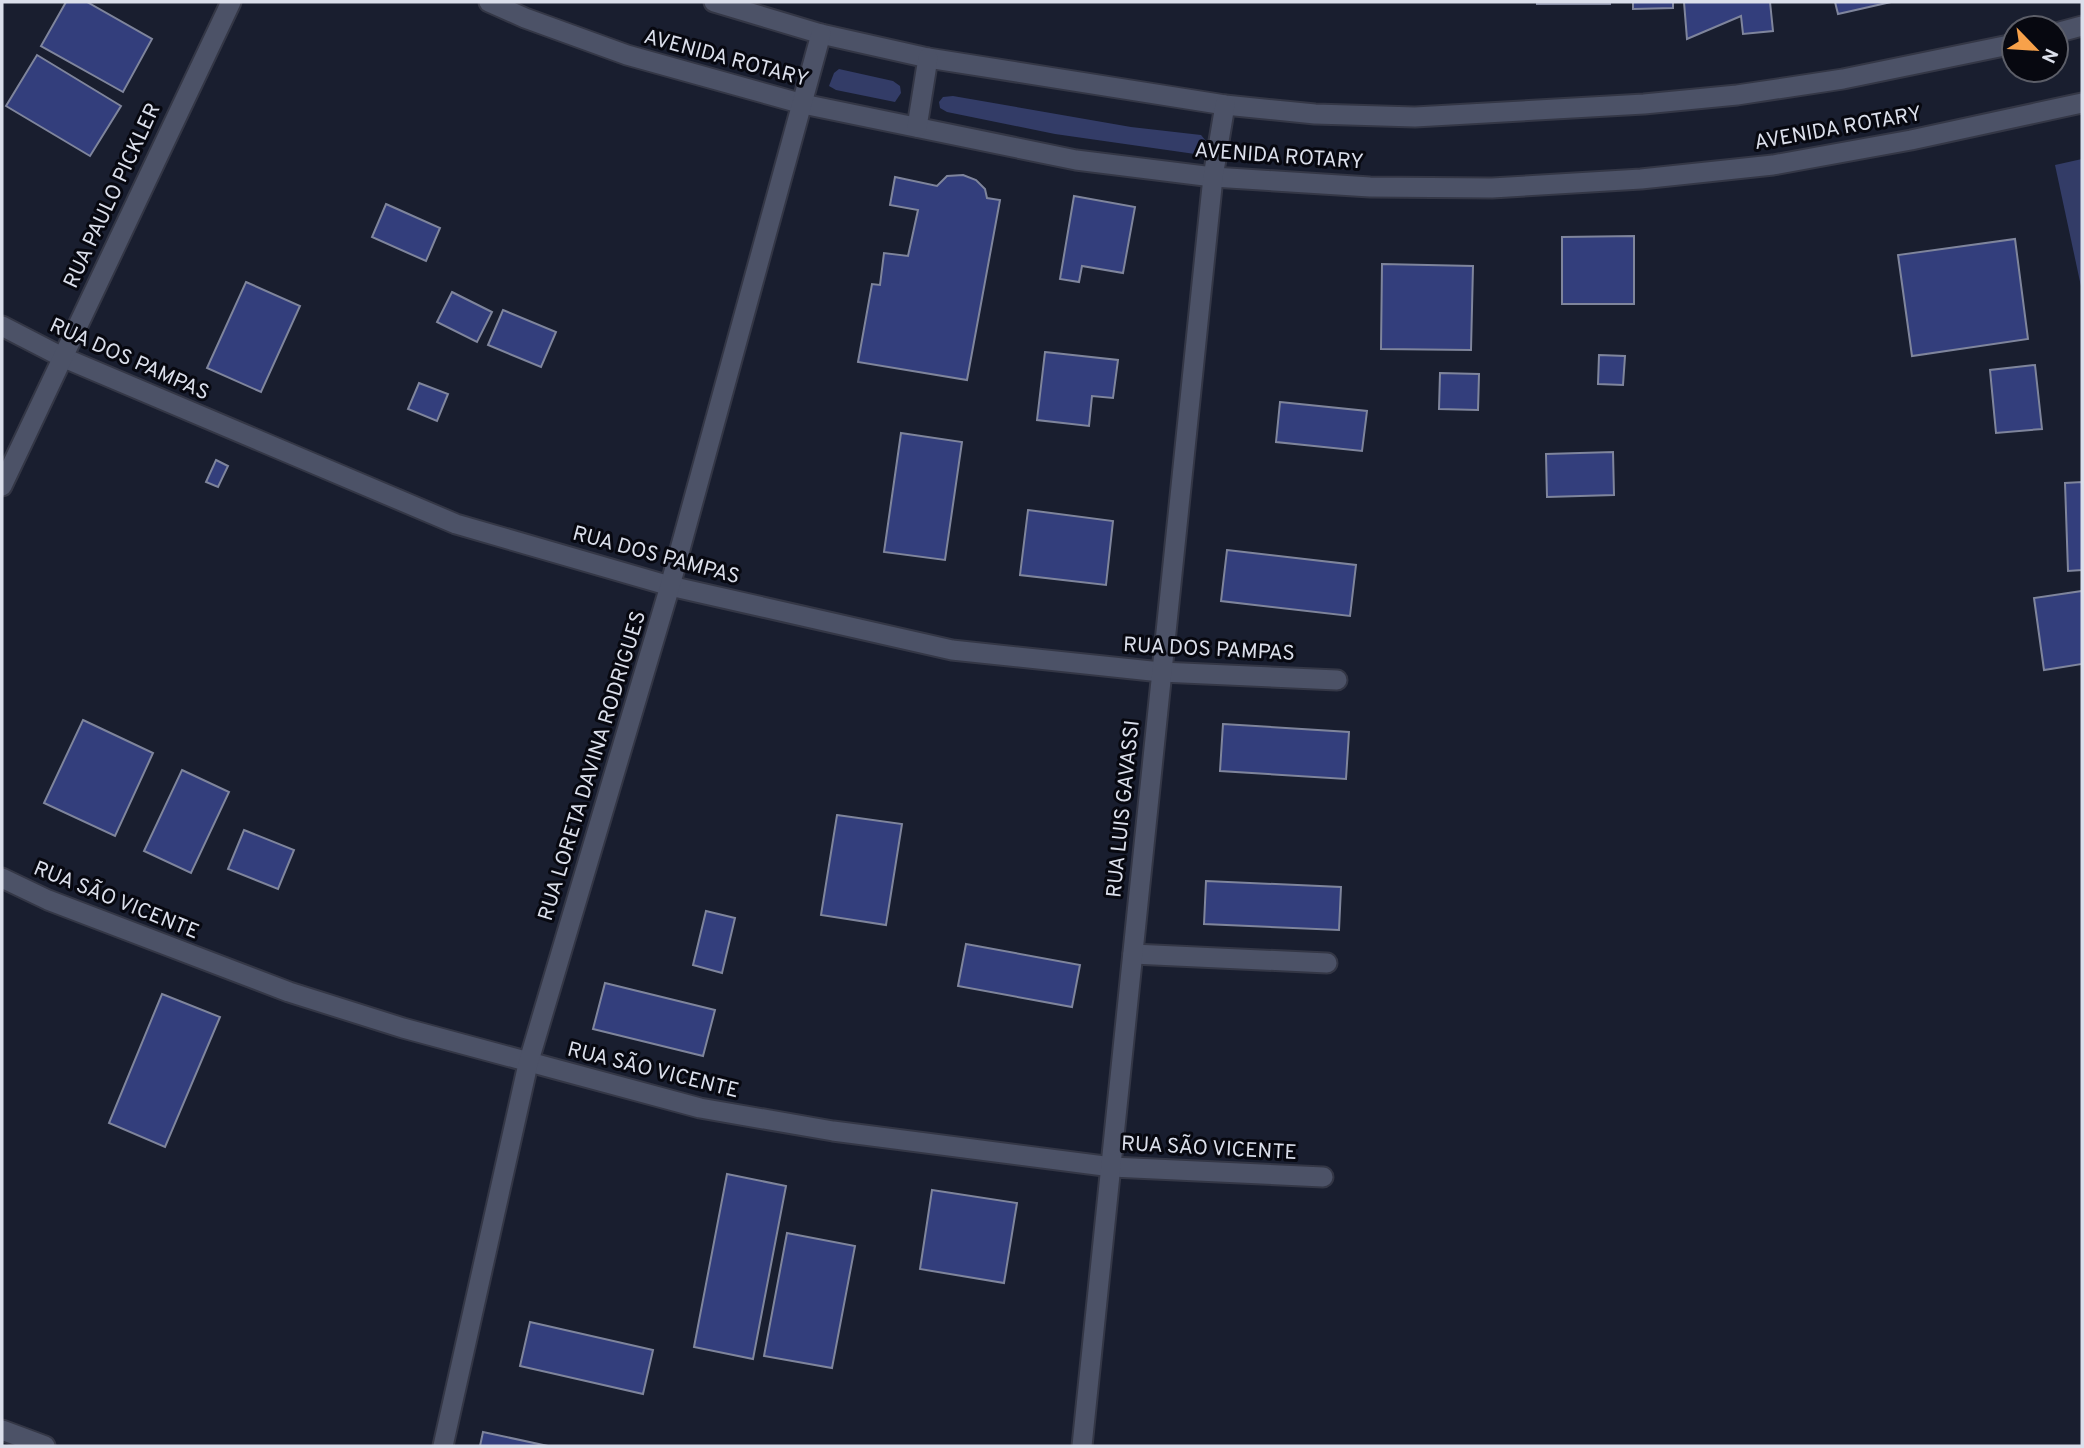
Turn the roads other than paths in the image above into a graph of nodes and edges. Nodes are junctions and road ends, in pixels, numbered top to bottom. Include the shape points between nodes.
1 (231, 2) edge
2 (489, 2) edge
3 (714, 2) edge
4 (821, 34) junction
5 (2000, 47) edge
6 (928, 58) junction
7 (2082, 103) edge
8 (803, 104) junction
9 (1225, 105) junction
10 (917, 127) junction
11 (1213, 177) junction
12 (2, 326) edge
13 (62, 357) junction
14 (2, 486) edge
15 (670, 586) junction
16 (1161, 672) junction
17 (1338, 680) dead end
18 (2, 878) edge
19 (1133, 954) junction
20 (1327, 962) dead end
21 (528, 1064) junction
22 (1112, 1167) junction
23 (1323, 1177) dead end
24 (2, 1430) edge
25 (45, 1446) edge
26 (443, 1446) edge
27 (1082, 1446) edge

1 - 13 street, RUA PAULO PICKLER
2 - 8 street, AVENIDA ROTARY via 627,55
3 - 4 street
4 - 6 street
4 - 8 street, RUA LORETA DAVINA RODRIGUES
5 - 9 street via 1843,79 1644,104 1415,117
6 - 9 street
6 - 10 street
7 - 11 street, AVENIDA ROTARY via 1773,165 1641,179 1451,188
8 - 10 street, AVENIDA ROTARY
8 - 15 street, RUA LORETA DAVINA RODRIGUES
9 - 11 street, RUA LUIS GAVASSI
10 - 11 street, AVENIDA ROTARY via 1076,160
11 - 16 street, RUA LUIS GAVASSI
12 - 13 street, RUA DOS PAMPAS
13 - 14 street, RUA PAULO PICKLER
13 - 15 street, RUA DOS PAMPAS via 456,524
15 - 16 street, RUA DOS PAMPAS via 952,650
15 - 21 street, RUA LORETA DAVINA RODRIGUES
16 - 17 street, RUA DOS PAMPAS
16 - 19 street, RUA LUIS GAVASSI
18 - 21 street, RUA SÃO VICENTE via 289,992
19 - 20 street
19 - 22 street, RUA LUIS GAVASSI
21 - 22 street, RUA SÃO VICENTE via 699,1108 833,1131
21 - 26 street, RUA LORETA DAVINA RODRIGUES
22 - 23 street, RUA SÃO VICENTE
22 - 27 street, RUA LUIS GAVASSI
24 - 25 street

